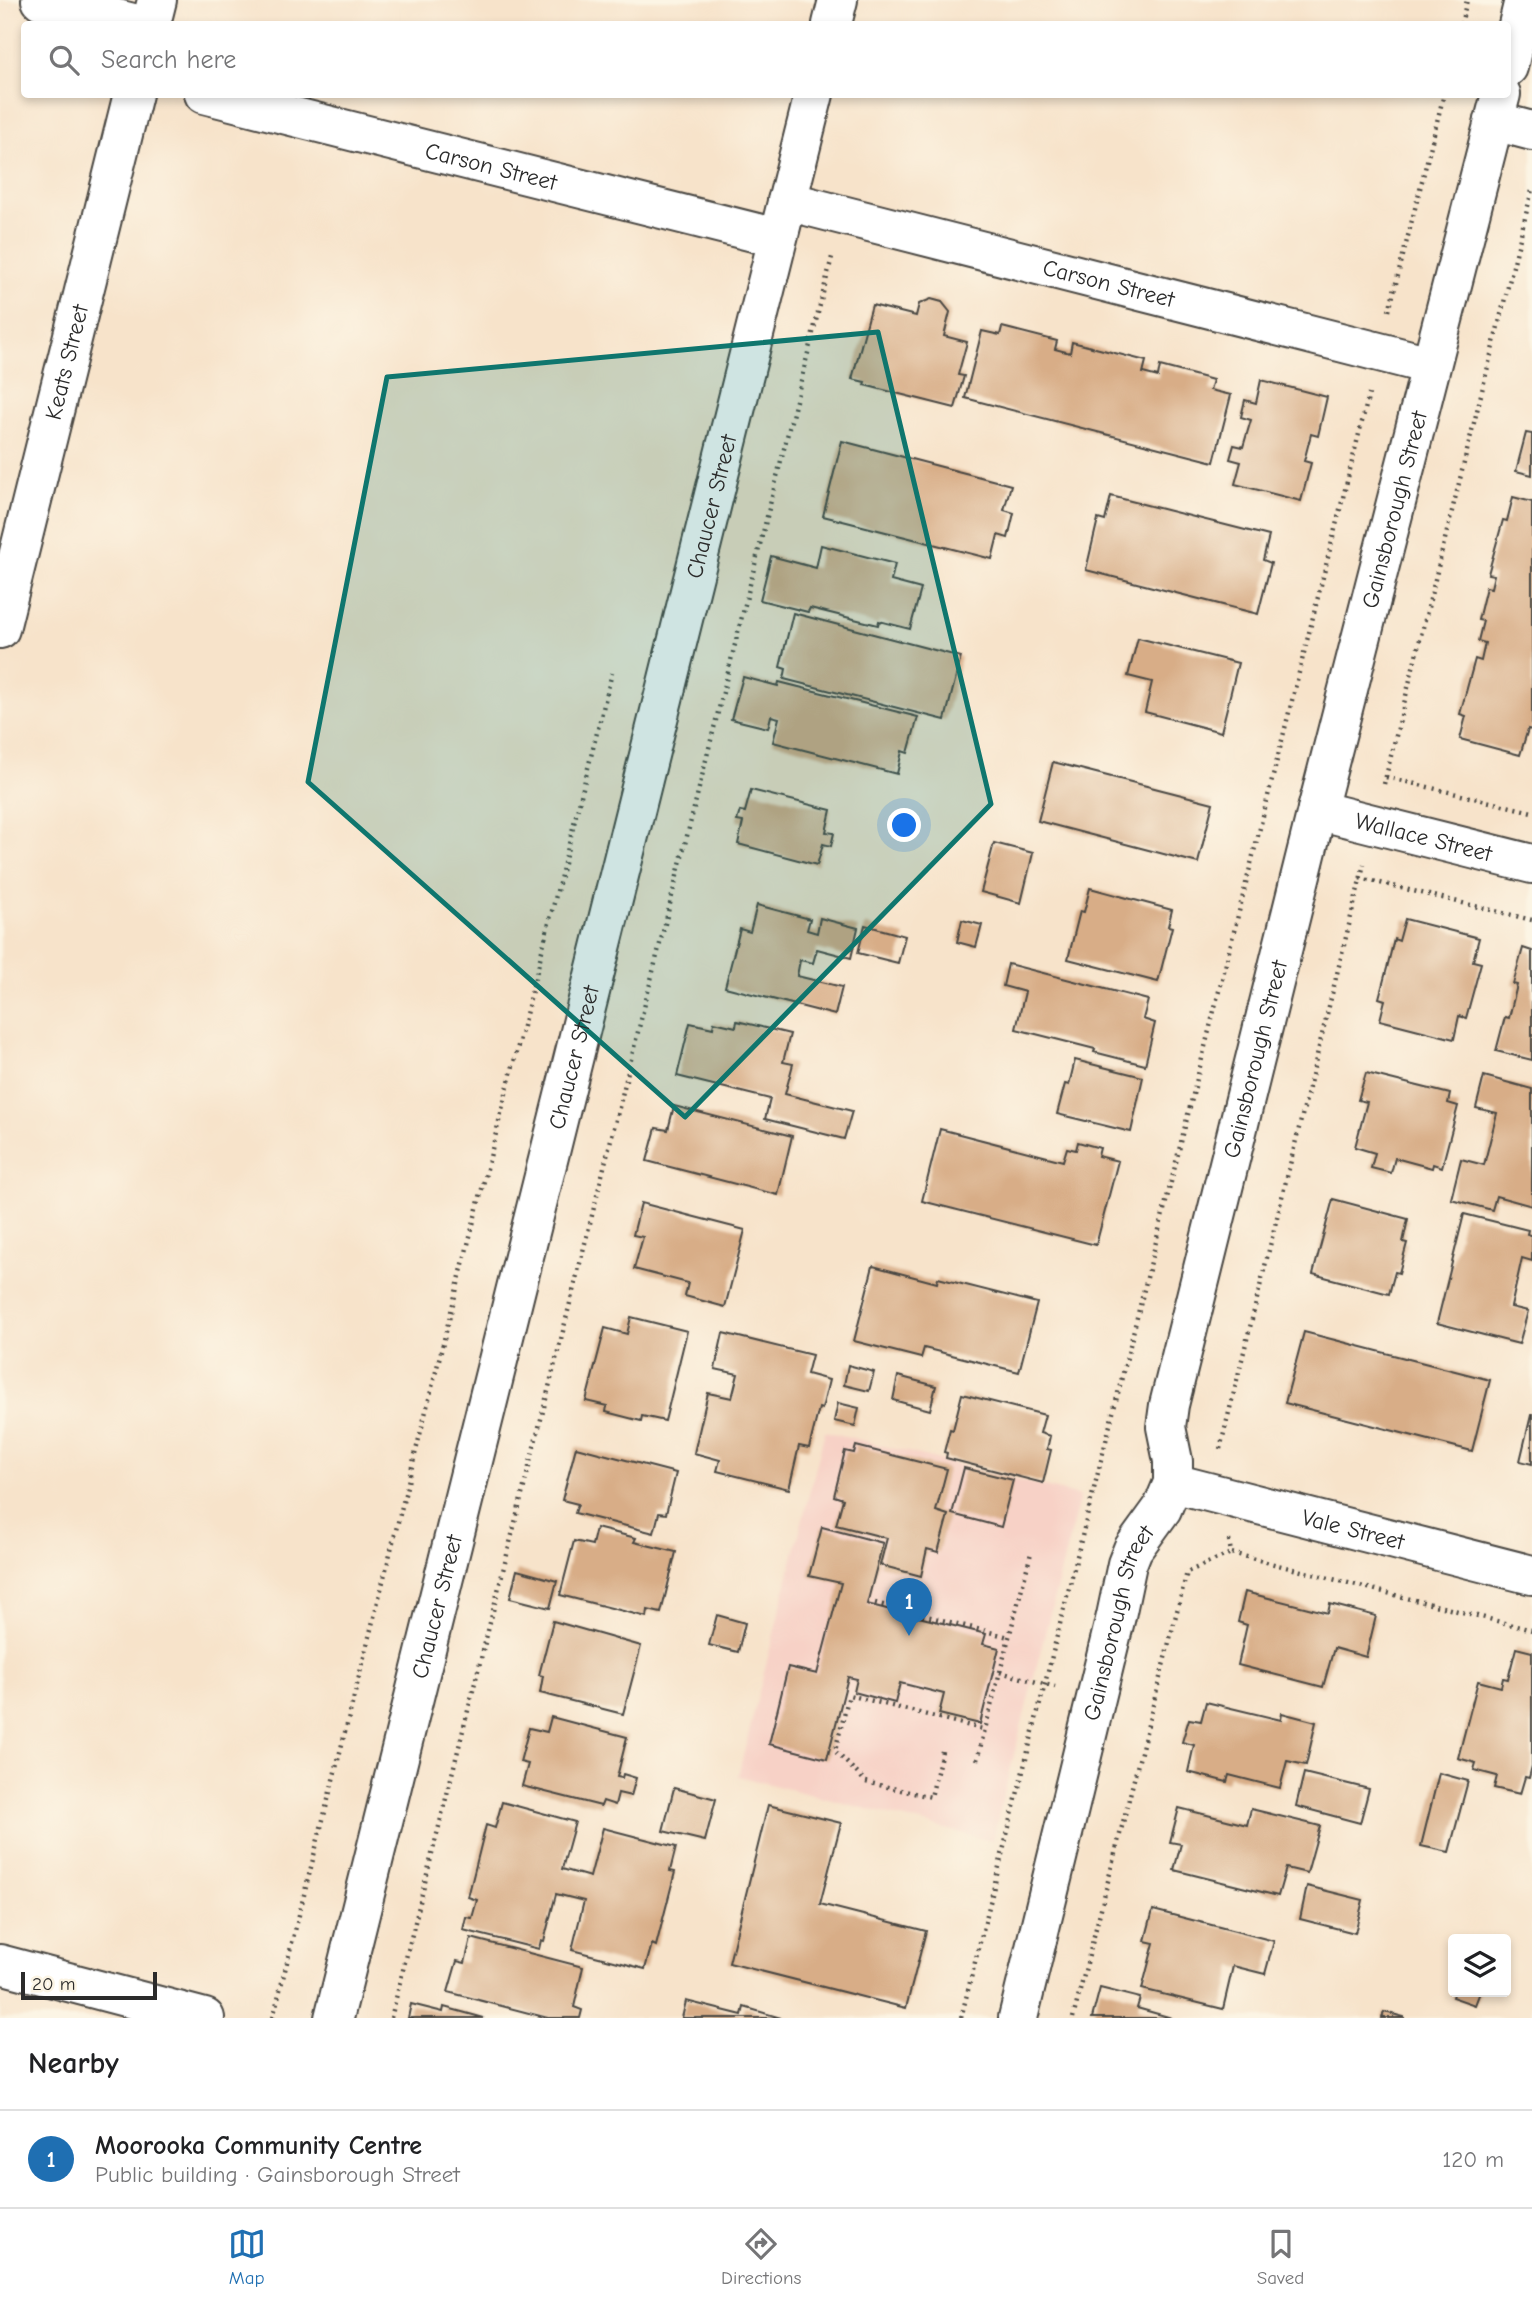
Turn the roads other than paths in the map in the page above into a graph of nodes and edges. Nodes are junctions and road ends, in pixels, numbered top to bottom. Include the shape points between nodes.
1 (41, 0) edge
2 (157, 0) edge
3 (838, 0) edge
4 (1524, 0) edge
5 (125, 21) edge
6 (152, 21) edge
7 (833, 21) edge
8 (1511, 51) edge
9 (132, 98) edge
10 (220, 98) edge
11 (813, 98) edge
12 (1498, 108) edge
13 (1532, 131) edge
14 (787, 201) junction
15 (777, 238) junction
16 (1430, 365) junction
17 (0, 629) edge
18 (1317, 810) junction
19 (1532, 864) edge
20 (1173, 1483) junction
21 (1532, 1575) edge
22 (0, 1964) edge
23 (205, 2018) edge
24 (334, 2018) edge
25 (1018, 2018) edge

1 - 5 street
2 - 6 street
3 - 7 street
4 - 8 street
9 - 17 street, Keats Street
10 - 15 street, Carson Street
11 - 14 street, Chaucer Street
12 - 13 street
12 - 16 street, Gainsborough Street
14 - 15 street, Chaucer Street
14 - 16 street, Carson Street
15 - 24 street, Chaucer Street
16 - 18 street, Gainsborough Street
18 - 19 street, Wallace Street
18 - 20 street, Gainsborough Street via 1169,1405 1166,1427
20 - 21 street, Vale Street
20 - 25 street, Gainsborough Street via 1127,1564
22 - 23 street

